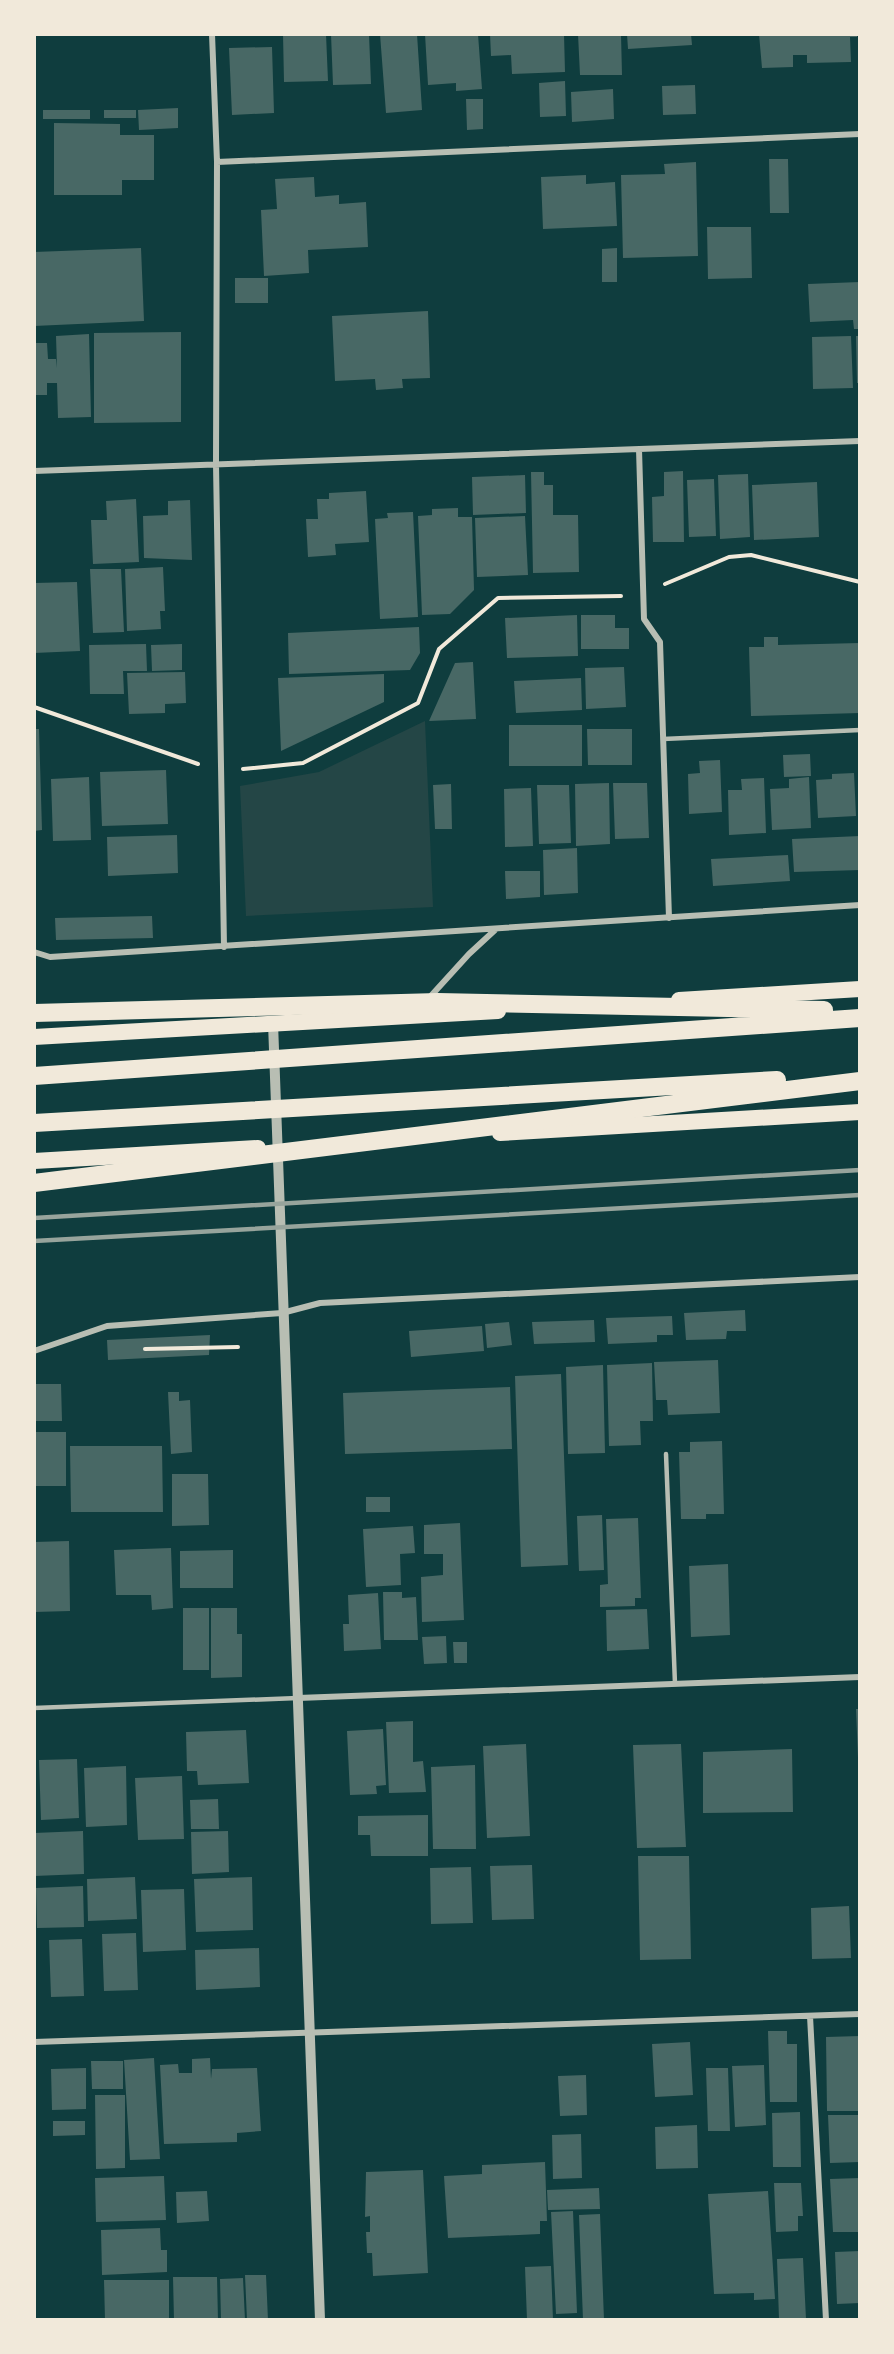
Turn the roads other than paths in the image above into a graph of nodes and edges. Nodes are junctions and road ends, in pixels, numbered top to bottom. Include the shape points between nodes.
1 (212, 34) edge
2 (860, 134) edge
3 (217, 162) junction
4 (860, 441) edge
5 (639, 449) junction
6 (216, 464) junction
7 (34, 471) edge
8 (860, 730) edge
9 (663, 739) junction
10 (860, 905) edge
11 (669, 918) junction
12 (495, 930) junction
13 (224, 948) junction
14 (34, 952) edge
15 (860, 989) edge
16 (860, 1010) edge
17 (34, 1013) edge
18 (412, 1016) junction
19 (860, 1018) edge
20 (273, 1023) junction
21 (34, 1036) edge
22 (860, 1075) edge
23 (34, 1076) edge
24 (860, 1081) edge
25 (860, 1112) edge
26 (34, 1123) edge
27 (276, 1146) junction
28 (34, 1161) edge
29 (34, 1183) edge
30 (860, 1277) edge
31 (282, 1313) junction
32 (34, 1351) edge
33 (666, 1454) dead end
34 (860, 1677) edge
35 (675, 1684) junction
36 (298, 1698) junction
37 (34, 1708) edge
38 (860, 2014) edge
39 (810, 2016) junction
40 (312, 2032) junction
41 (34, 2042) edge
42 (320, 2319) edge
43 (826, 2319) edge

1 - 3 street
2 - 3 street
3 - 6 street
4 - 5 street
5 - 6 street
5 - 9 street via 644,619 660,642
6 - 7 street
6 - 13 street
8 - 9 lane
9 - 11 street
10 - 11 street
11 - 12 street
12 - 13 street
12 - 18 street
13 - 14 street via 50,957
15 - 18 highway
16 - 17 highway via 438,1002
18 - 20 highway
19 - 23 highway
20 - 21 highway
20 - 27 street
22 - 26 highway
24 - 29 highway
25 - 27 highway
27 - 28 highway
27 - 31 street
30 - 31 street via 320,1303
31 - 32 street via 107,1326
31 - 36 street
33 - 35 lane
34 - 35 street
35 - 36 street
36 - 37 lane
36 - 40 street
38 - 39 street
39 - 40 street
39 - 43 street
40 - 41 street
40 - 42 street

